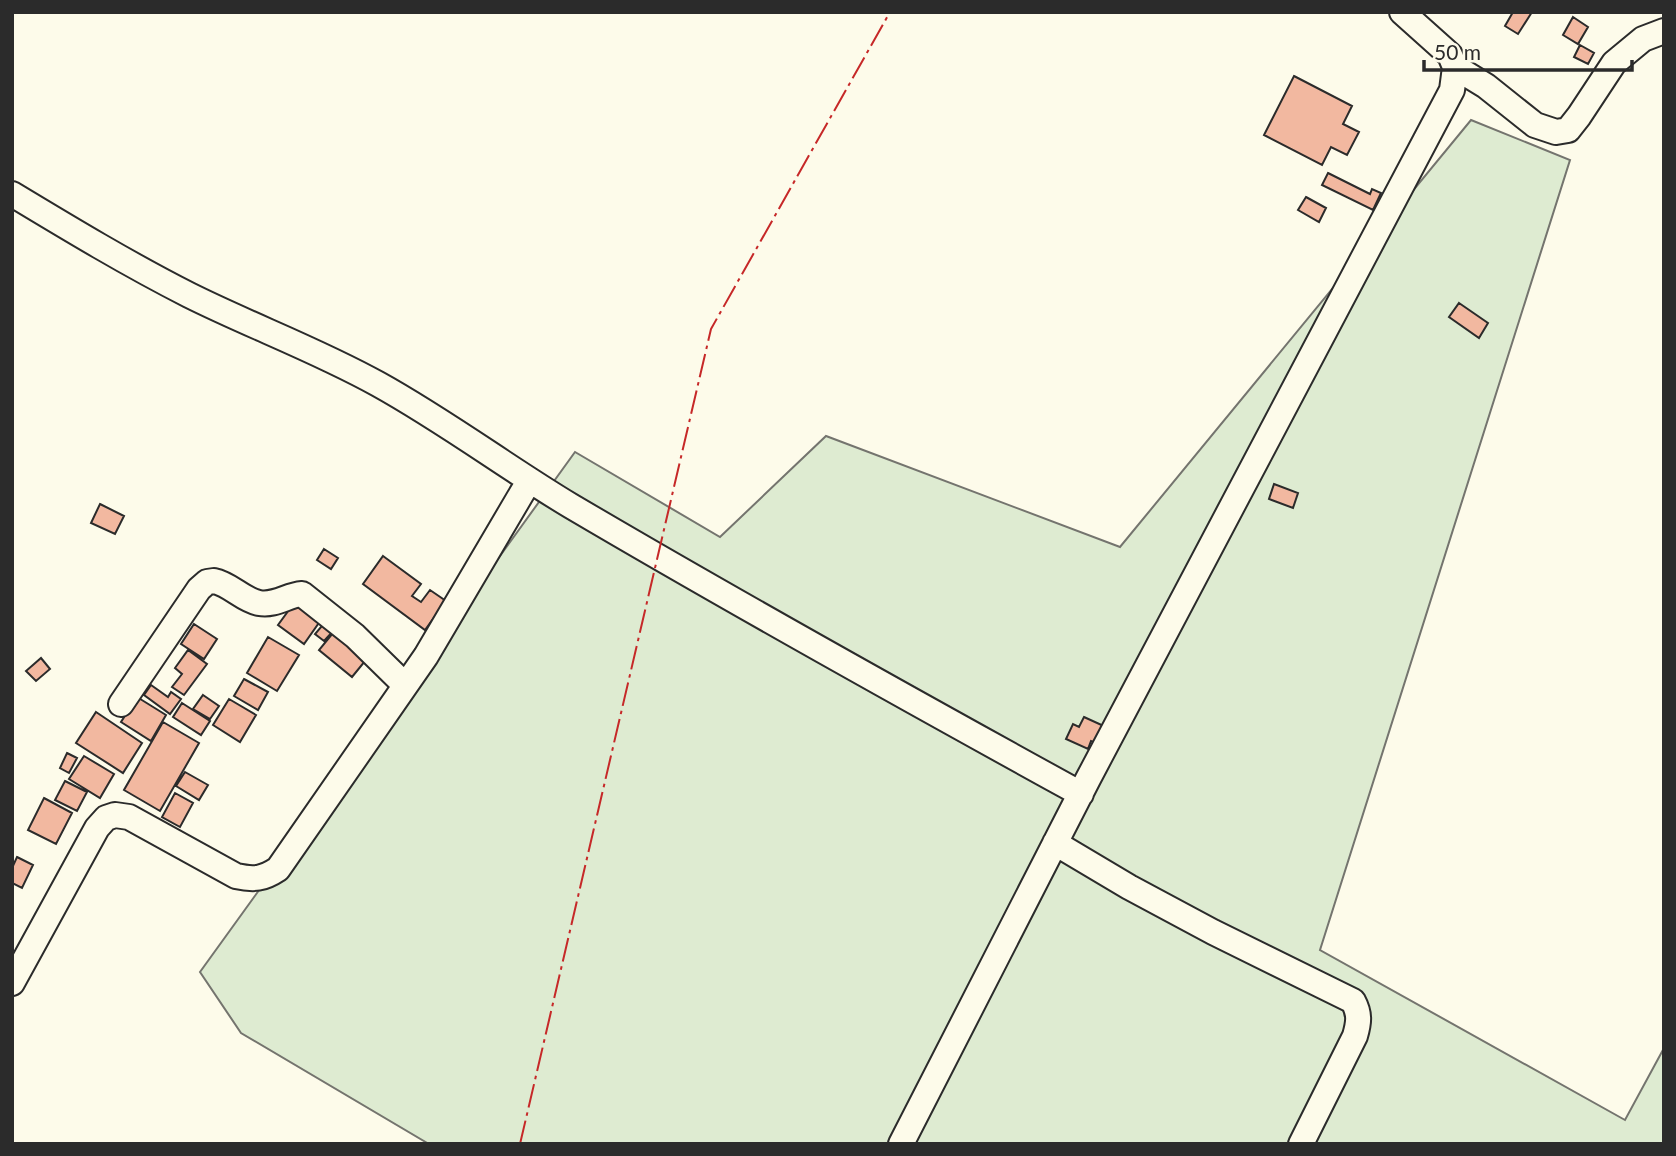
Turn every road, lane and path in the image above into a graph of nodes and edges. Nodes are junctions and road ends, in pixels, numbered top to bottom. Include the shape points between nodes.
1 (1402, 12) edge
2 (1664, 31) edge
3 (1455, 67) junction
4 (12, 194) edge
5 (529, 481) junction
6 (405, 685) junction
7 (121, 704) dead end
8 (1081, 794) junction
9 (1055, 843) junction
10 (12, 983) edge
11 (901, 1144) edge
12 (1301, 1144) edge

1 - 3 street via 1445,50
2 - 3 street via 1643,39 1614,63 1573,123 1556,132 1535,125
3 - 8 street via 1452,90
4 - 5 street via 188,294 380,385
5 - 6 street
5 - 8 street
6 - 7 street via 355,636 302,594 261,603 214,581 199,589
6 - 10 street via 278,869 266,877 236,876 129,817 106,818 80,856
8 - 9 street
9 - 11 street
9 - 12 street via 1213,932 1353,1001 1359,1022 1355,1036

